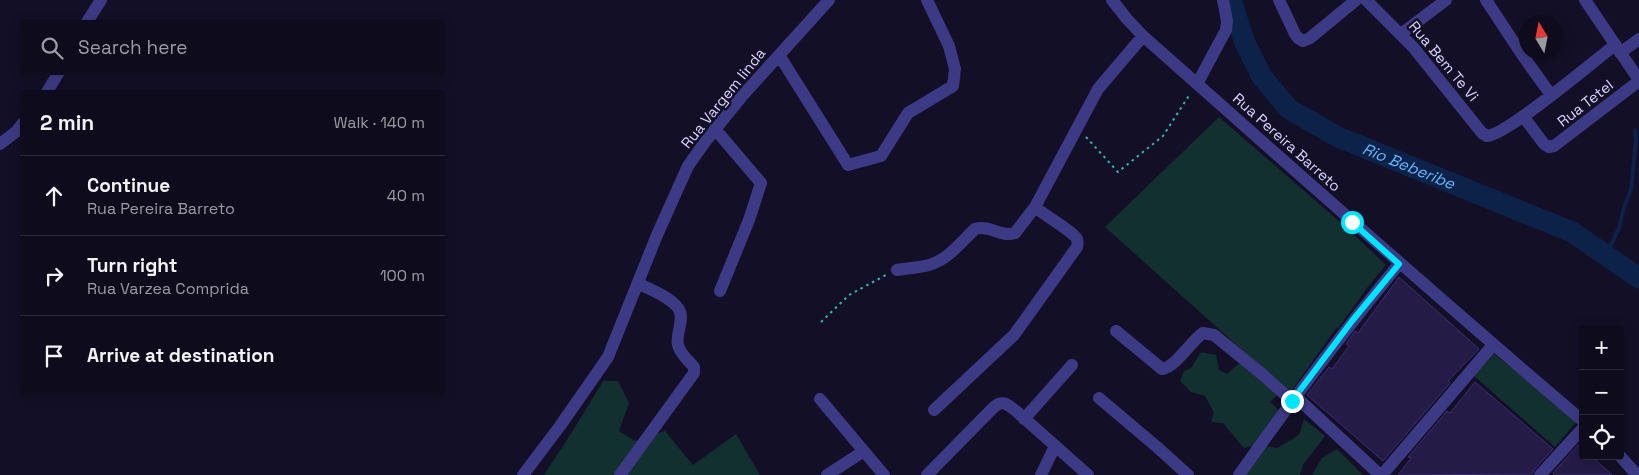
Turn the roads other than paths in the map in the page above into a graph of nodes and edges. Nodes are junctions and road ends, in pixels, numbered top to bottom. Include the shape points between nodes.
1 (101, 0) edge
2 (828, 0) edge
3 (927, 0) edge
4 (1112, 0) edge
5 (1223, 0) edge
6 (1279, 0) edge
7 (1356, 0) edge
8 (1366, 0) edge
9 (1446, 0) edge
10 (1486, 0) edge
11 (1585, 0) edge
12 (88, 20) edge
13 (1401, 34) junction
14 (1143, 36) junction
15 (1639, 39) edge
16 (1617, 49) junction
17 (779, 55) junction
18 (57, 75) edge
19 (1639, 81) edge
20 (1197, 84) junction
21 (48, 90) edge
22 (1551, 95) junction
23 (1523, 116) junction
24 (20, 127) edge
25 (715, 129) junction
26 (0, 144) edge
27 (1038, 202) junction
28 (1399, 264) junction
29 (897, 270) road end
30 (638, 283) junction
31 (720, 291) dead end
32 (1116, 330) dead end
33 (1493, 345) junction
34 (1072, 365) dead end
35 (1099, 398) dead end
36 (1293, 398) junction
37 (820, 399) dead end
38 (934, 410) dead end
39 (1579, 417) edge
40 (1024, 419) junction
41 (1579, 432) edge
42 (1055, 446) junction
43 (864, 451) junction
44 (1624, 460) edge
45 (523, 475) edge
46 (620, 475) edge
47 (827, 475) edge
48 (884, 475) edge
49 (927, 475) edge
50 (1041, 475) edge
51 (1088, 475) edge
52 (1188, 475) edge
53 (1239, 475) edge
54 (1381, 475) edge
55 (1540, 475) edge
56 (1637, 475) edge

1 - 12 street
2 - 17 street, Rua Vargem linda
3 - 17 street via 949,46 955,69 953,86 908,113 881,156 848,165
4 - 14 street, Rua Pereira Barreto
5 - 20 street via 1226,30
6 - 7 street via 1295,34 1303,41
8 - 13 street, Rua Bem Te Vi
9 - 13 street
10 - 22 street
11 - 16 street
13 - 23 street, Rua Bem Te Vi via 1482,133 1487,136 1498,133
14 - 20 street, Rua Pereira Barreto
14 - 27 street via 1098,89
15 - 16 street
16 - 19 street
16 - 22 street
17 - 25 street, Rua Vargem linda
18 - 21 street
19 - 23 street, Rua Tetel via 1554,146 1544,144
20 - 28 street, Rua Pereira Barreto
22 - 23 street
24 - 26 street
25 - 30 street, Rua Vargem linda via 688,166
25 - 31 street, Rua Vargem linda via 761,184
27 - 29 street via 1015,233 1004,235 980,227 939,262
27 - 38 street via 1045,216 1077,238 1077,248 1014,335
28 - 33 street, Rua Pereira Barreto
28 - 36 street
30 - 45 street, Rua Vargem linda via 608,357
30 - 46 street via 670,300 679,309 681,318 677,344 694,367 694,373
32 - 36 street via 1162,369 1172,365 1203,333 1214,335
33 - 39 street, Rua Pereira Barreto
33 - 54 street
34 - 40 street
35 - 52 street
36 - 53 street
36 - 54 street
37 - 43 street
40 - 42 street
40 - 49 street via 1001,402
41 - 55 street
42 - 50 street
42 - 51 street
43 - 47 street
43 - 48 street
44 - 56 street

